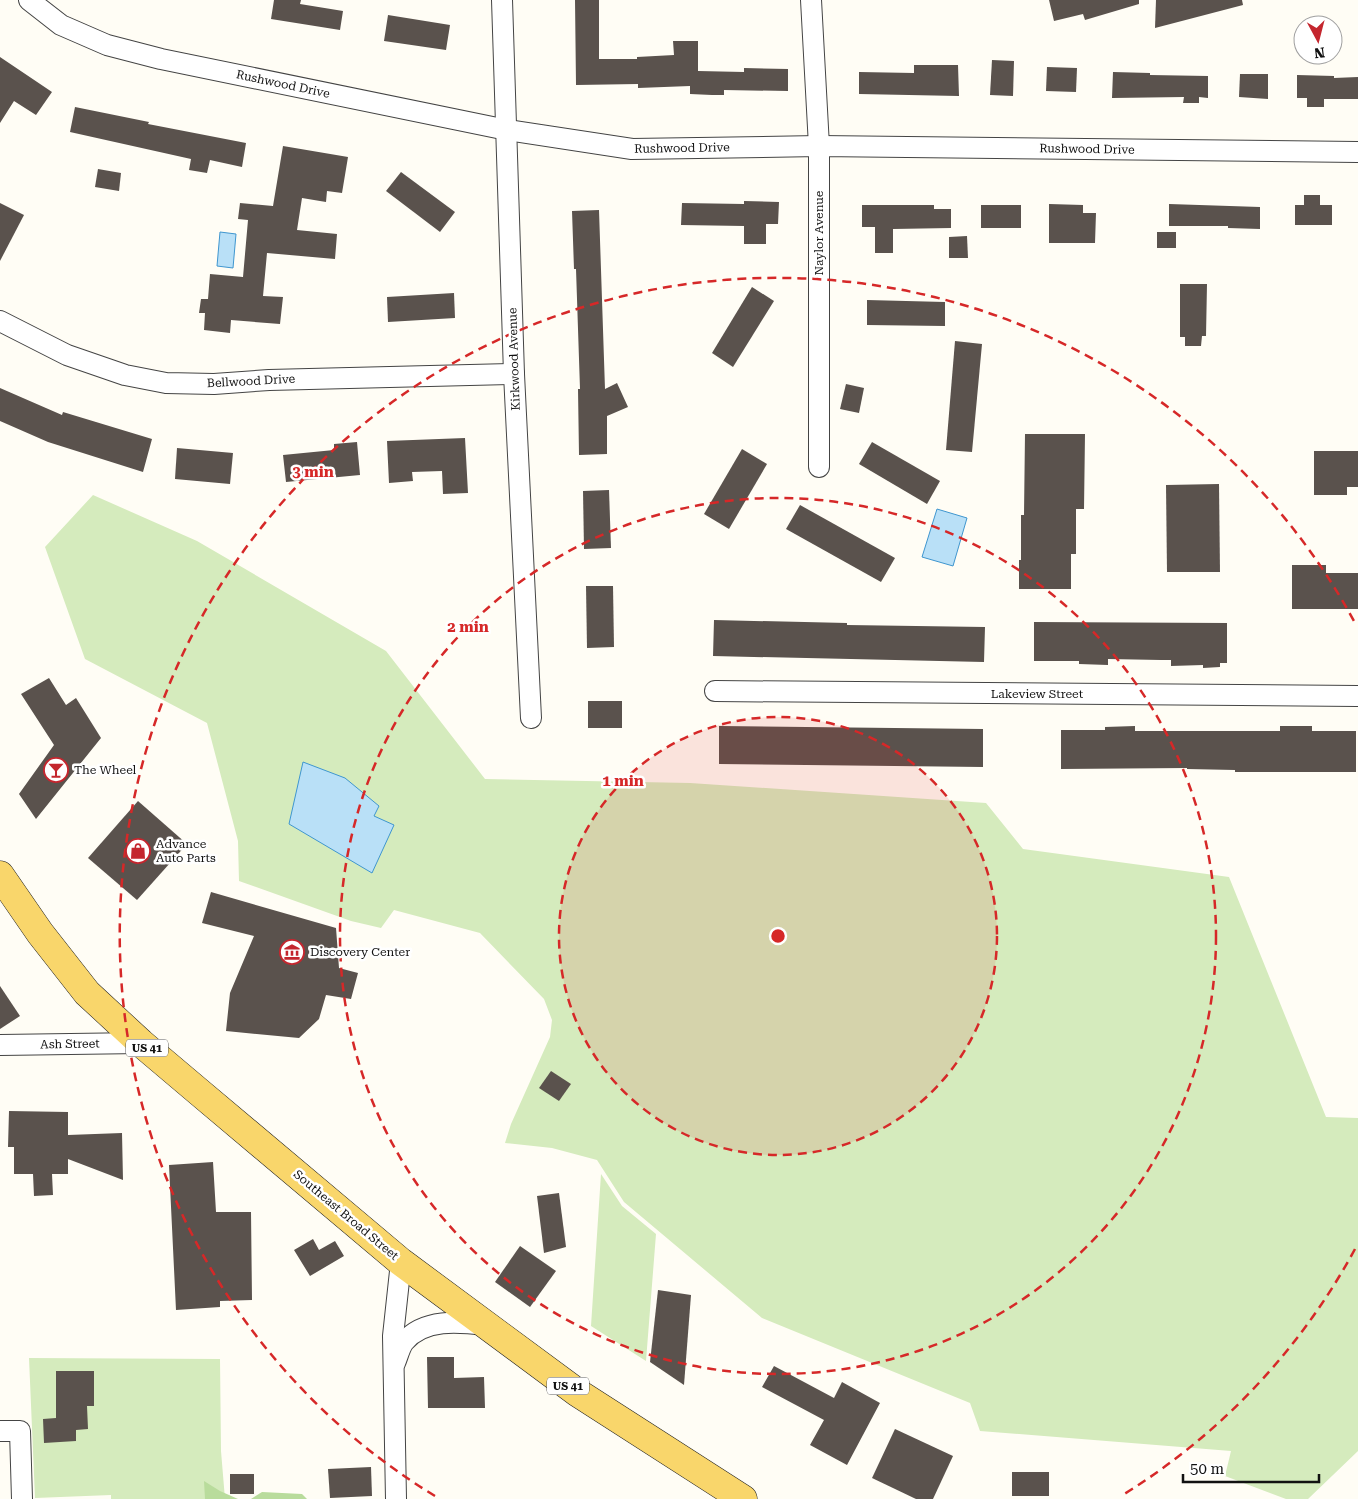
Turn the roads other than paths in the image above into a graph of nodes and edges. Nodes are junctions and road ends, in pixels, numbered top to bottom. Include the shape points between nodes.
1 (29, 0) edge
2 (502, 0) edge
3 (811, 0) edge
4 (506, 130) junction
5 (819, 146) junction
6 (1358, 152) edge
7 (0, 321) edge
8 (514, 374) junction
9 (819, 467) dead end
10 (715, 691) dead end
11 (1358, 696) edge
12 (531, 718) dead end
13 (0, 875) edge
14 (141, 1043) junction
15 (0, 1045) edge
16 (401, 1262) junction
17 (486, 1325) junction
18 (394, 1367) junction
19 (0, 1431) edge
20 (22, 1499) edge
21 (396, 1499) edge
22 (743, 1499) edge

1 - 4 street, Rushwood Drive via 61,25 107,45
2 - 4 street, Kirkwood Avenue
3 - 5 street, Naylor Avenue
4 - 5 street, Rushwood Drive via 632,149
4 - 8 street, Kirkwood Avenue
5 - 6 street, Rushwood Drive
5 - 9 street, Naylor Avenue
7 - 8 street, Bellwood Drive via 67,355 125,375 166,383
8 - 12 street, Kirkwood Avenue
10 - 11 street, Lakeview Street
13 - 14 main road, Southeast Broad Street / US 41 via 87,993
14 - 15 street, Ash Street
14 - 16 main road, Southeast Broad Street / US 41
16 - 17 main road, Southeast Broad Street / US 41
16 - 18 street via 393,1336
17 - 18 street via 447,1324 415,1331 403,1343
17 - 22 main road, Southeast Broad Street / US 41 via 578,1393
18 - 21 street
19 - 20 street via 20,1431

